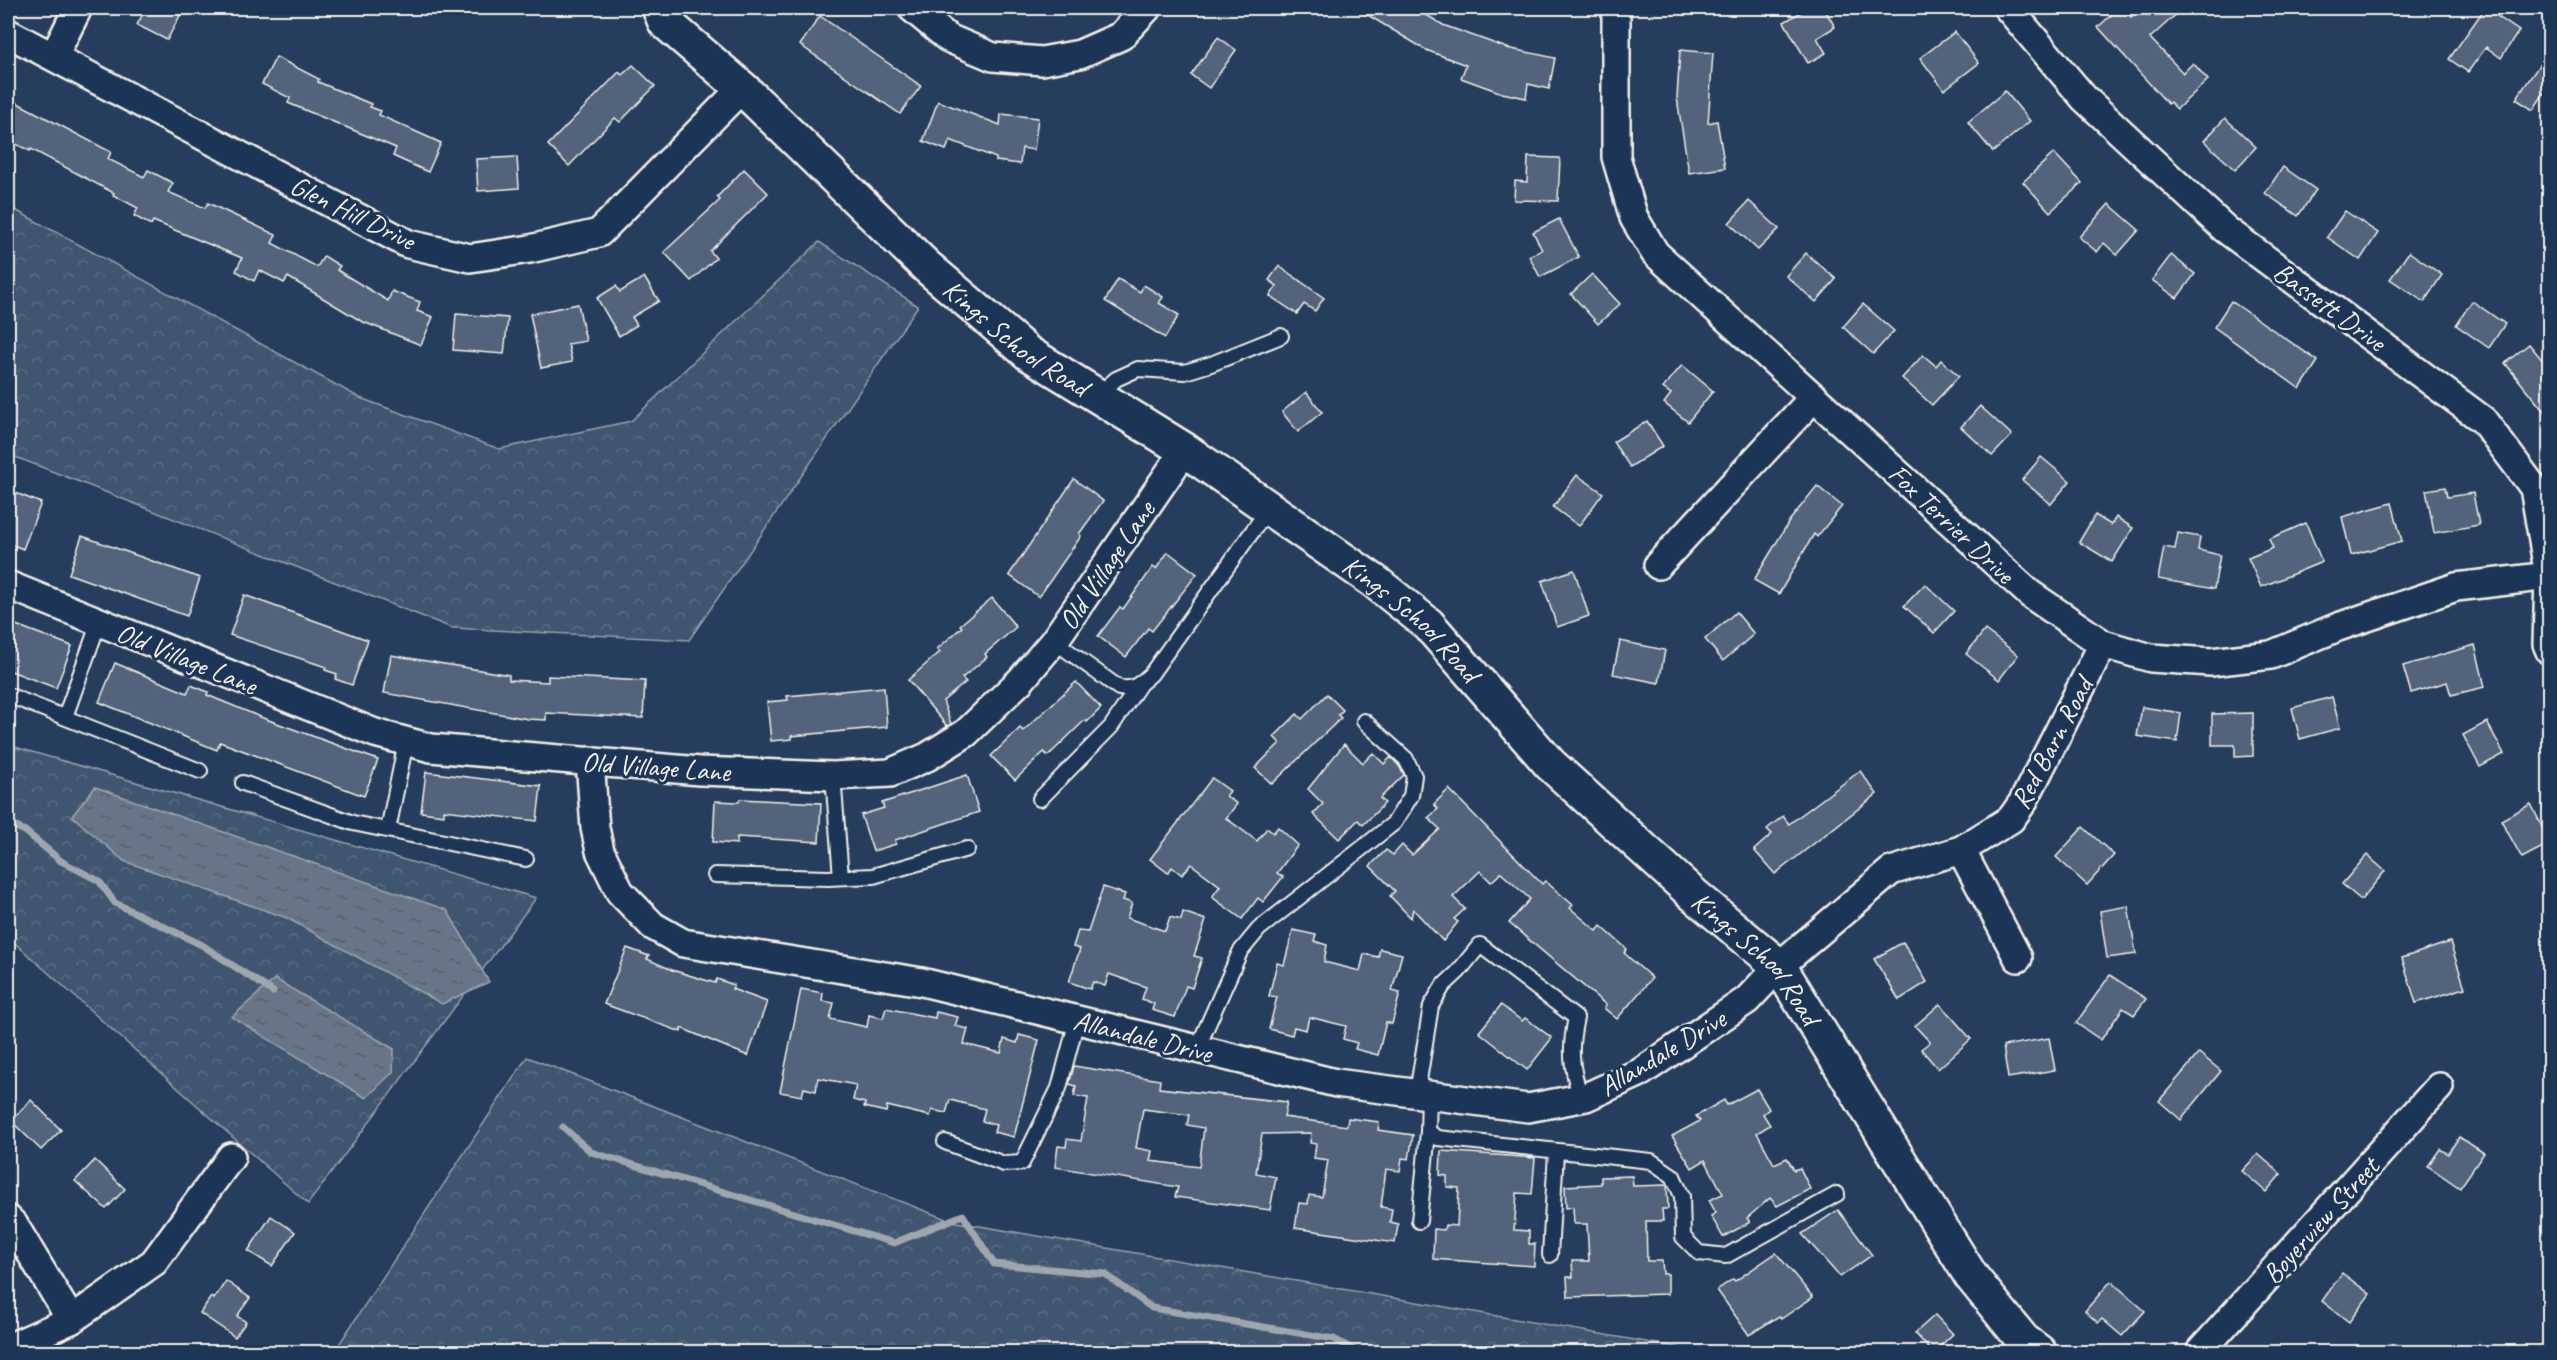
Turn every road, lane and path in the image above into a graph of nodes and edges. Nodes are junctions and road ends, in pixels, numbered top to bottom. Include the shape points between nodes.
1 (78, 8) edge
2 (659, 8) edge
3 (912, 8) edge
4 (1147, 8) edge
5 (1616, 8) edge
6 (2008, 8) edge
7 (8, 33) edge
8 (54, 56) junction
9 (742, 87) junction
10 (1281, 336) dead end
11 (1097, 396) junction
12 (1814, 397) junction
13 (1185, 450) junction
14 (1269, 508) junction
15 (1658, 565) dead end
16 (2549, 576) edge
17 (8, 585) edge
18 (99, 622) junction
19 (1054, 641) junction
20 (2103, 644) junction
21 (2550, 651) edge
22 (1139, 685) junction
23 (8, 695) edge
24 (65, 717) junction
25 (1364, 721) dead end
26 (406, 742) junction
27 (590, 761) junction
28 (200, 771) dead end
29 (833, 776) junction
30 (243, 783) dead end
31 (1040, 798) dead end
32 (388, 831) junction
33 (967, 849) dead end
34 (1960, 850) junction
35 (526, 859) dead end
36 (715, 875) dead end
37 (841, 877) junction
38 (2018, 958) dead end
39 (1779, 966) junction
40 (1077, 1020) junction
41 (1197, 1049) junction
42 (2439, 1087) dead end
43 (1423, 1094) junction
44 (1581, 1098) junction
45 (1428, 1132) junction
46 (945, 1142) dead end
47 (1556, 1152) junction
48 (231, 1157) dead end
49 (1837, 1194) dead end
50 (8, 1219) edge
51 (1419, 1221) dead end
52 (1550, 1255) dead end
53 (71, 1320) junction
54 (8, 1348) edge
55 (2039, 1353) edge
56 (2200, 1353) edge

1 - 8 street
2 - 9 street, Kings School Road via 665,22
3 - 4 street via 948,38 993,57 1042,61 1080,54 1121,36
5 - 12 street, Fox Terrier Drive via 1616,157 1634,218 1655,254
6 - 16 street, Bassett Drive via 2084,98 2225,229 2483,420 2534,488
7 - 8 street, Glen Hill Drive
8 - 9 street, Glen Hill Drive via 408,244 470,258 599,233
9 - 11 street, Kings School Road via 934,273 1028,353
10 - 11 lane via 1185,372 1138,369 1116,379
11 - 13 street, Kings School Road
12 - 15 street
12 - 20 street, Fox Terrier Drive via 2030,594
13 - 14 street, Kings School Road
13 - 19 street, Old Village Lane
14 - 22 lane via 1151,674
14 - 39 street, Kings School Road via 1428,624 1550,764
16 - 20 street, Fox Terrier Drive via 2456,587 2338,627 2271,655 2211,662 2151,658
16 - 21 street, Bassett Drive
17 - 18 street, Old Village Lane
18 - 24 lane
18 - 26 street, Old Village Lane
19 - 22 lane via 1119,688
19 - 29 street, Old Village Lane via 974,726 937,751 890,772
20 - 34 street, Red Barn Road via 2023,802 2010,819
22 - 31 lane via 1110,727
23 - 24 lane
24 - 28 lane
25 - 41 lane via 1406,759 1414,776 1411,796 1394,823 1258,929 1240,952
26 - 27 street, Old Village Lane via 430,748
26 - 32 lane
27 - 29 street, Old Village Lane via 700,771
27 - 40 street, Allandale Drive via 600,850 620,892 653,926 683,943 922,982
29 - 37 lane
30 - 32 lane via 353,823
32 - 35 lane
33 - 37 lane via 873,876
34 - 38 street
34 - 39 street, Red Barn Road via 1891,871
36 - 37 lane
39 - 44 street, Allandale Drive via 1747,1000 1650,1065
39 - 55 street, Kings School Road via 1971,1275 2023,1340
40 - 41 street, Allandale Drive
40 - 46 lane via 1059,1088 1022,1163 1004,1164
41 - 43 street, Allandale Drive via 1336,1083
42 - 56 street, Boyerview Street
43 - 44 street, Allandale Drive via 1528,1108
43 - 44 lane via 1431,1006 1443,986 1480,945 1576,1018 1570,1049
43 - 45 lane
45 - 47 lane via 1438,1138
45 - 51 lane
47 - 49 lane via 1651,1161 1673,1176 1682,1196 1683,1237 1699,1253 1726,1256
47 - 52 lane
48 - 53 street via 154,1262
50 - 53 street
53 - 54 street

